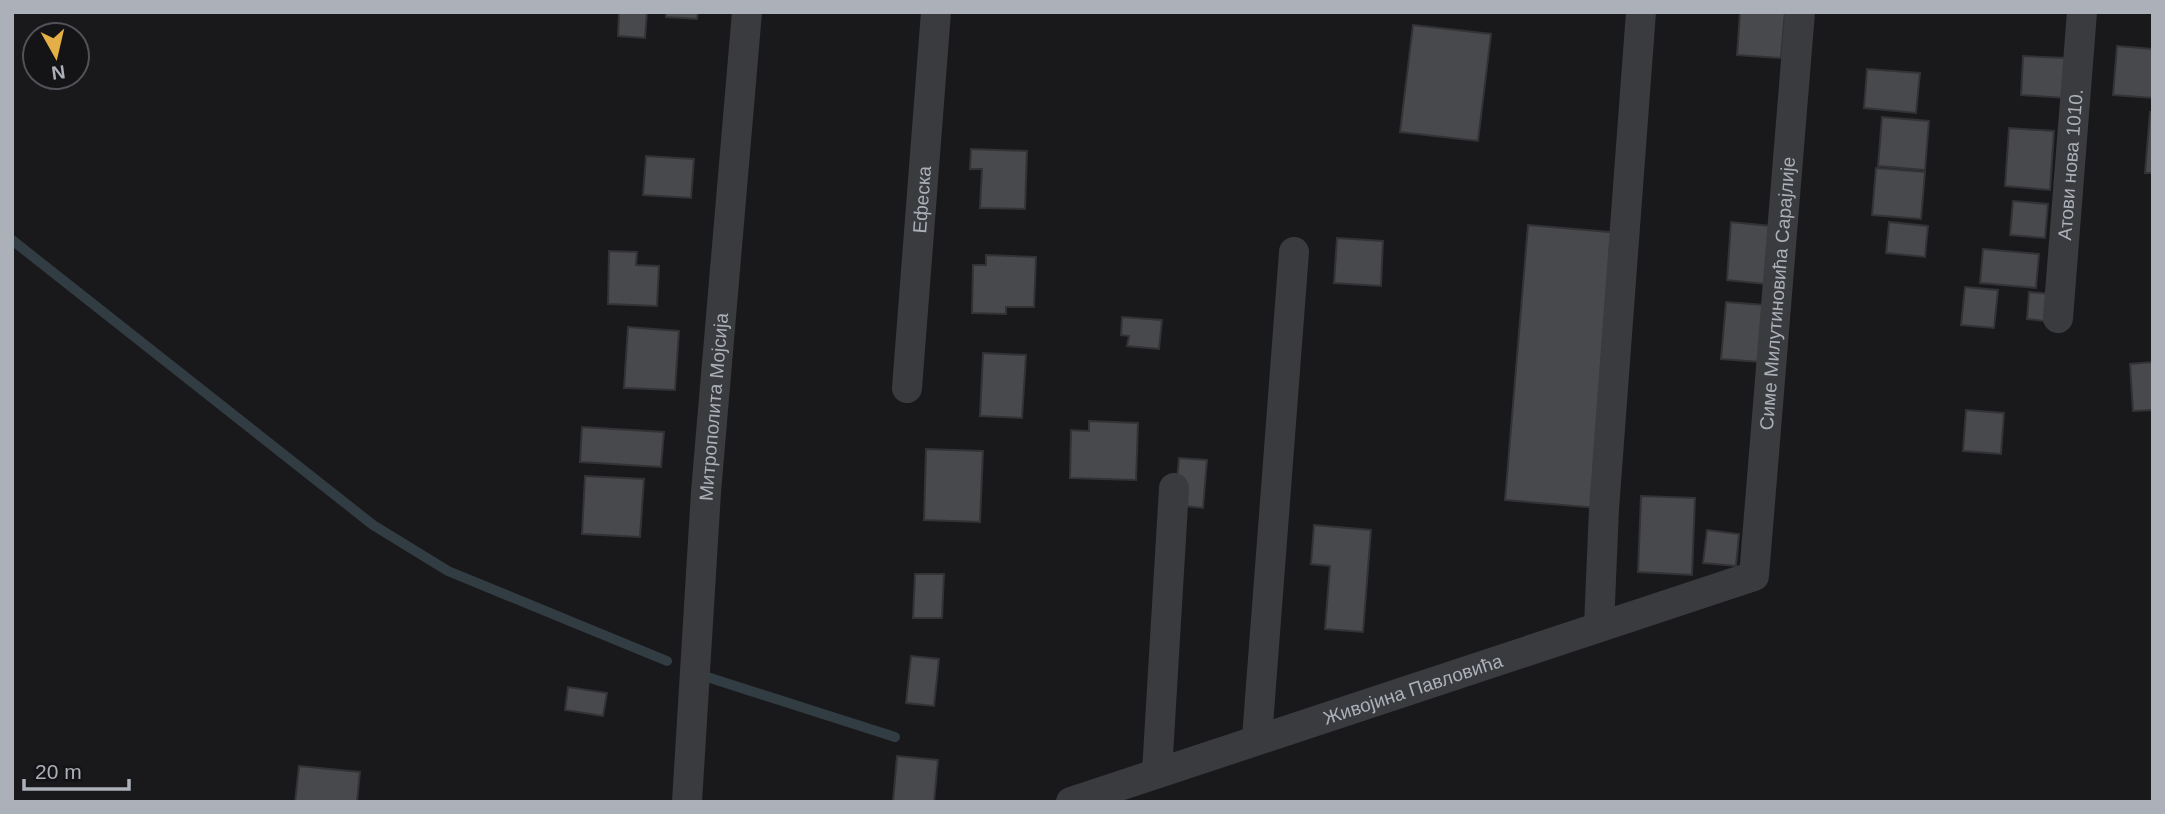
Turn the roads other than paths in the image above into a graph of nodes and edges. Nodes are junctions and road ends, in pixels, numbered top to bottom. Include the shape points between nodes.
1 (747, 12) edge
2 (936, 12) edge
3 (1641, 12) edge
4 (1800, 12) edge
5 (2082, 12) edge
6 (1294, 252) dead end
7 (2058, 318) dead end
8 (907, 388) dead end
9 (1174, 488) dead end
10 (1754, 576) joint
11 (1599, 626) junction
12 (1257, 738) junction
13 (1157, 772) junction
14 (687, 802) edge
15 (1071, 802) edge

1 - 14 street, Митрополита Мојсија via 706,492
2 - 8 street, Ефеска
3 - 11 street
4 - 10 street, Симе Милутиновића Сарајлије
5 - 7 street, Атови нова 1010.
6 - 12 street
9 - 13 street
10 - 11 street, Живојина Павловића
11 - 12 street, Живојина Павловића
12 - 13 street, Живојина Павловића
13 - 15 street, Живојина Павловића

